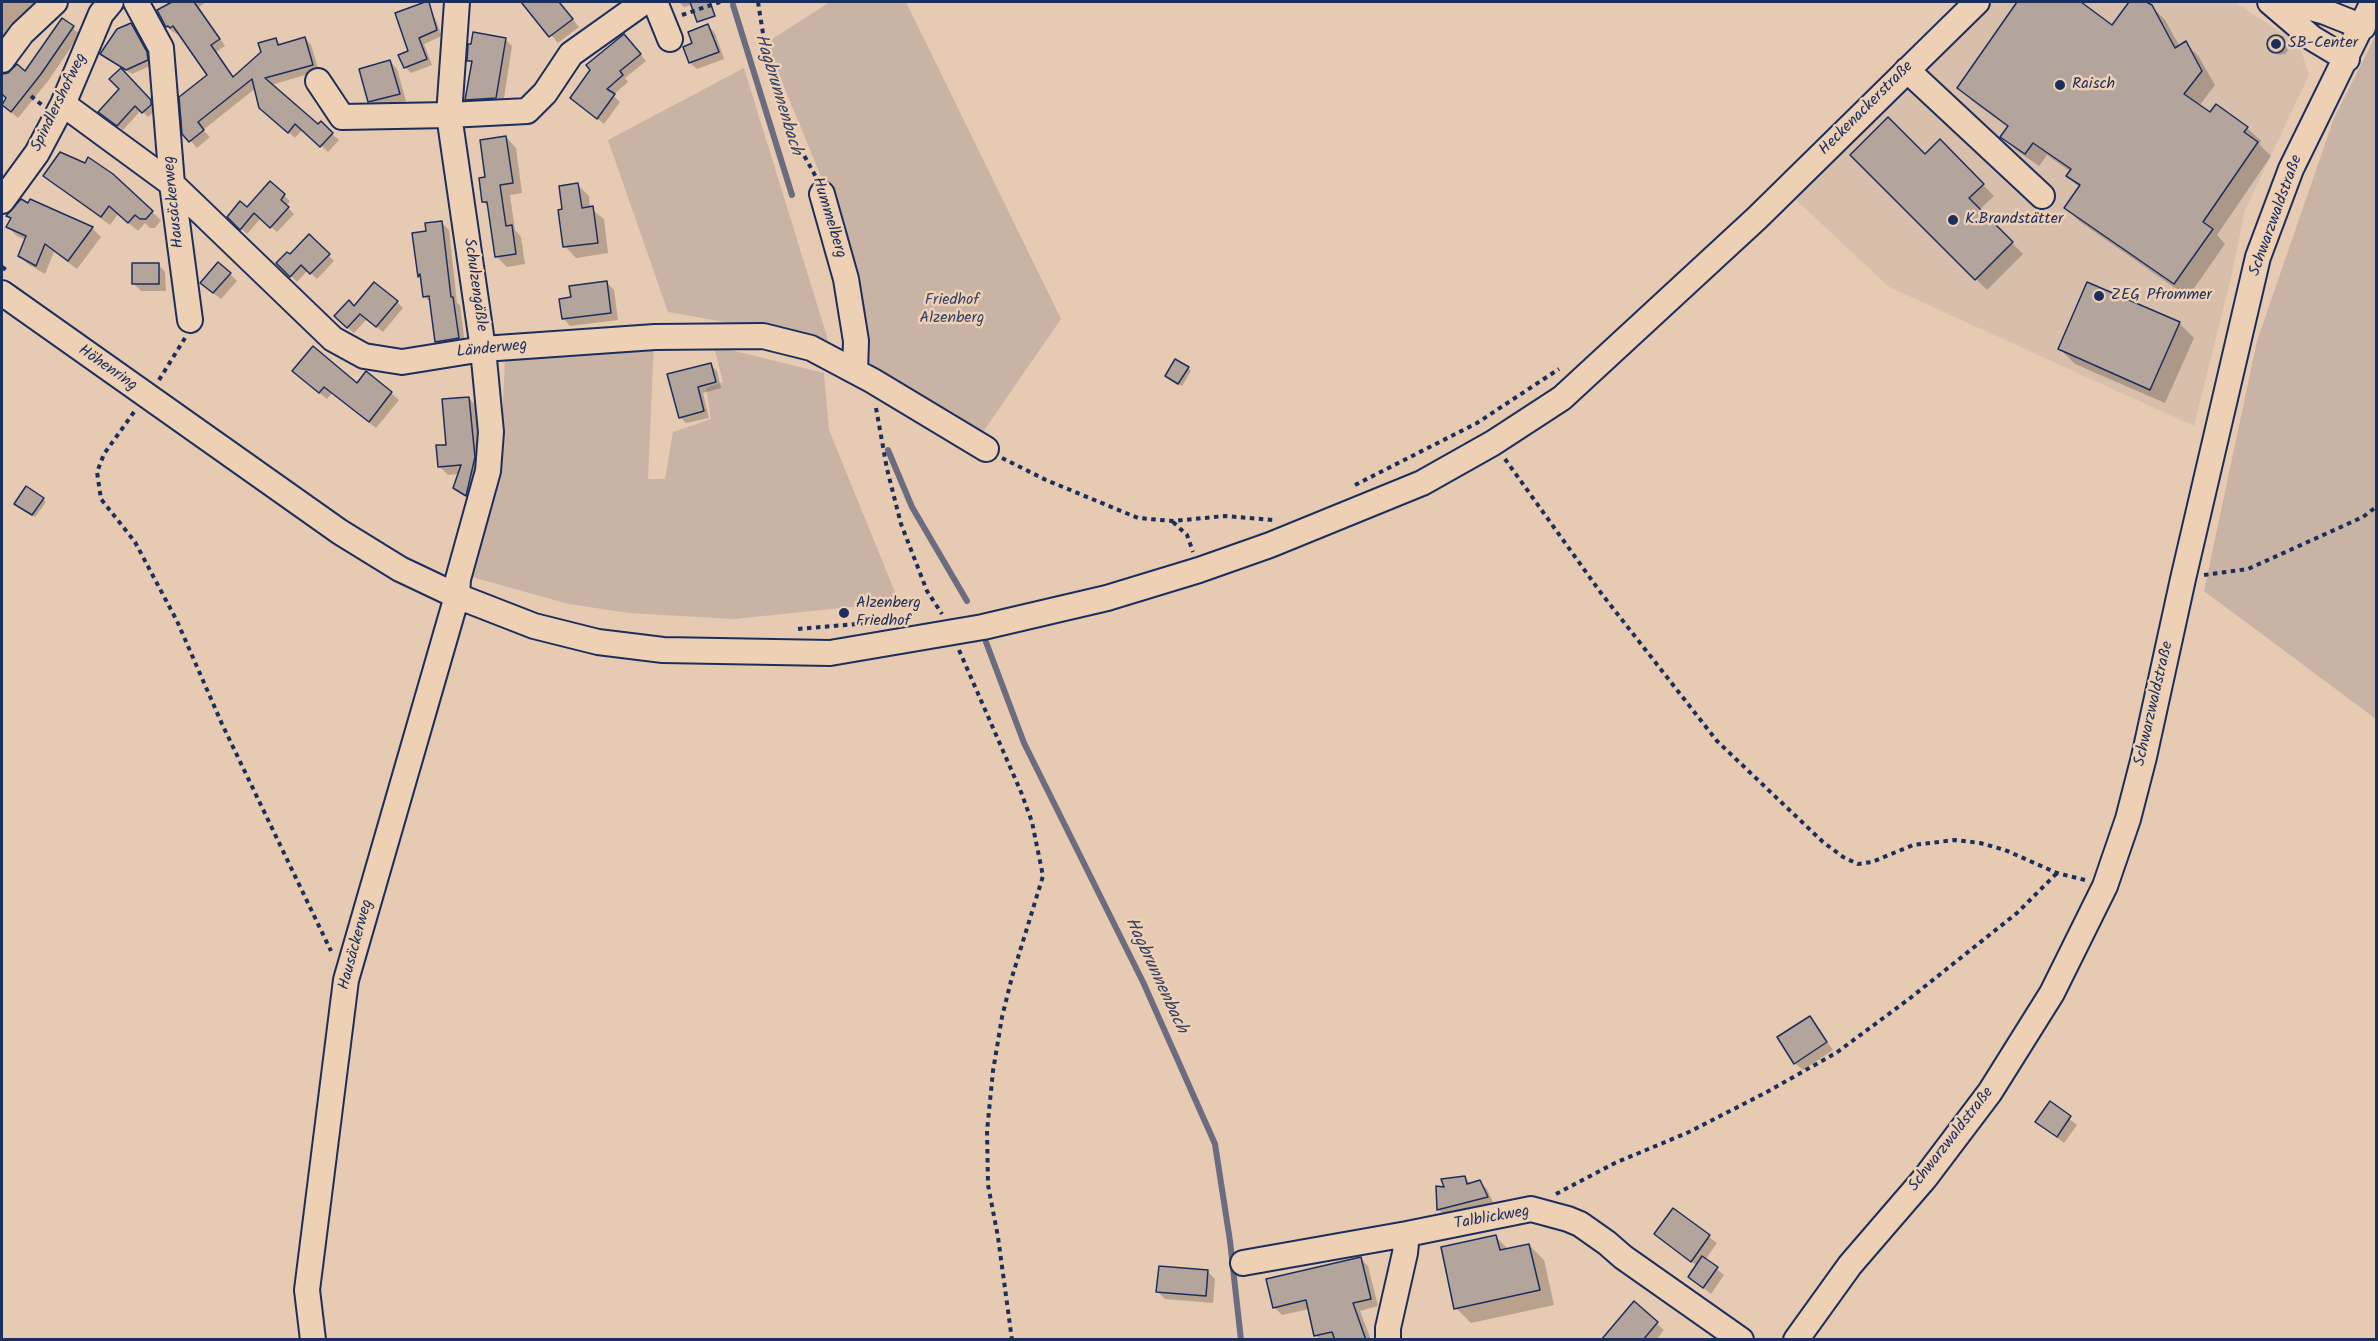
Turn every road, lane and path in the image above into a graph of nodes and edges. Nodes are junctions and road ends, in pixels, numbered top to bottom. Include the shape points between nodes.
1 (55, 2) edge
2 (111, 2) edge
3 (136, 2) edge
4 (458, 2) edge
5 (644, 2) edge
6 (720, 2) edge
7 (758, 2) edge
8 (1977, 2) edge
9 (2270, 2) edge
10 (2288, 2) edge
11 (2373, 2) edge
12 (663, 20) edge
13 (2362, 27) junction
14 (2347, 59) junction
15 (2, 60) edge
16 (1906, 70) junction
17 (318, 81) dead end
18 (63, 104) junction
19 (449, 115) junction
20 (172, 184) junction
21 (822, 194) joint
22 (2042, 196) dead end
23 (2, 201) edge
24 (2, 267) edge
25 (6, 283) edge
26 (190, 320) joint
27 (483, 349) junction
28 (1565, 365) dead end
29 (864, 376) junction
30 (152, 382) junction
31 (1493, 443) junction
32 (986, 449) joint
33 (1352, 487) dead end
34 (2376, 507) edge
35 (1282, 516) dead end
36 (1273, 520) junction
37 (1173, 521) junction
38 (1262, 524) dead end
39 (1182, 554) dead end
40 (2183, 579) junction
41 (457, 596) junction
42 (931, 615) dead end
43 (948, 619) junction
44 (876, 622) dead end
45 (796, 629) dead end
46 (2056, 873) junction
47 (2088, 888) dead end
48 (346, 980) junction
49 (1532, 1209) junction
50 (1407, 1234) junction
51 (1243, 1263) dead end
52 (313, 1340) edge
53 (1012, 1340) edge
54 (1388, 1340) edge
55 (1741, 1340) edge
56 (1796, 1340) edge

1 - 15 street via 22,33
2 - 18 street, Spindlershofweg via 101,14
3 - 20 street, Hausäckerweg via 161,48
4 - 19 street, Schulzengäßle
5 - 19 street via 571,54 545,93 526,111
6 - 12 path
7 - 21 path, Hummelberg via 766,52 791,132 815,173
8 - 16 street, Heckenackerstraße
9 - 14 street via 2313,38
10 - 13 street
11 - 13 street, Schwarzwaldstraße
13 - 14 street, Schwarzwaldstraße
14 - 40 street, Schwarzwaldstraße via 2291,169 2258,257
16 - 22 street
16 - 31 street, Heckenackerstraße via 1757,218 1562,398
17 - 19 street via 342,117
18 - 20 street, Länderweg
18 - 23 street, Spindlershofweg via 37,153
19 - 27 street, Schulzengäßle
20 - 26 street, Hausäckerweg
20 - 27 street, Länderweg via 333,339 363,356 402,362
21 - 29 street, Hummelberg via 846,279
24 - 25 path
25 - 30 street, Höhenring
26 - 30 path via 186,337
27 - 29 street, Länderweg via 655,337 763,336 811,348
27 - 41 street, Schulzengäßle via 490,432 488,471 458,579
28 - 33 path via 1477,423
29 - 32 street, Länderweg
29 - 43 path via 901,524 927,591
30 - 41 street, Höhenring via 214,443 340,532 400,569
30 - 48 path via 104,454 97,472 101,499 135,542 177,621 222,724
31 - 43 street, Heckenackerstraße via 1422,483 1209,567 1107,598 983,627
31 - 46 path via 1601,593 1717,741 1823,842 1858,864 1913,846 1955,840 1980,843
32 - 37 path via 1047,480 1138,518
34 - 40 path via 2363,517 2248,568
35 - 36 path
36 - 37 path via 1225,516
36 - 38 path
37 - 39 path via 1187,535 1194,550
40 - 56 street, Schwarzwaldstraße via 2128,819 2105,886 2052,993 1990,1092 1925,1178 1850,1265
41 - 43 street, Höhenring via 534,626 598,642 663,650 830,653
41 - 48 street, Hausäckerweg
42 - 43 path
43 - 53 path via 1021,792 1032,822 1043,876 1002,1017 987,1131 988,1185
44 - 45 path
46 - 47 path via 2090,881
46 - 49 path via 2017,913 1836,1053 1689,1132 1580,1180
48 - 52 street, Hausäckerweg via 307,1290
49 - 50 street, Talblickweg
49 - 55 street, Talblickweg via 1580,1224
50 - 51 street, Talblickweg
50 - 54 street

